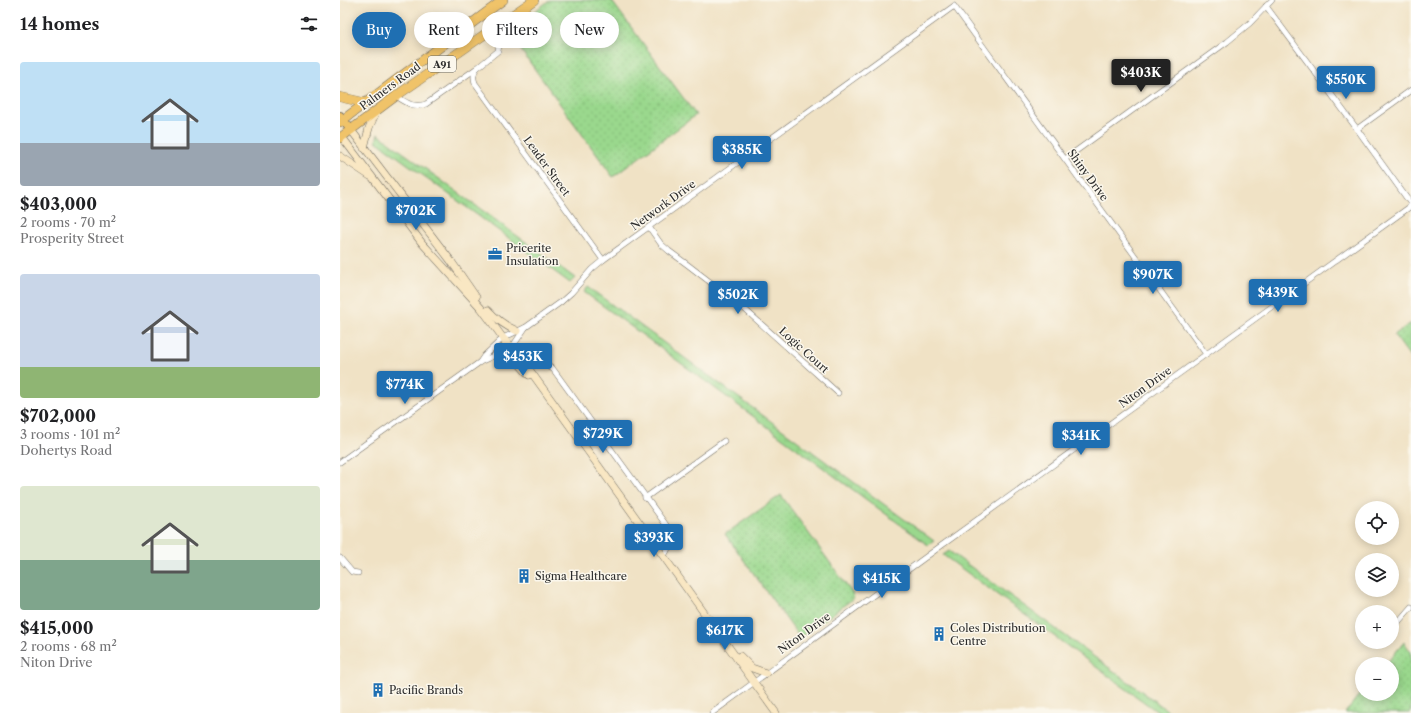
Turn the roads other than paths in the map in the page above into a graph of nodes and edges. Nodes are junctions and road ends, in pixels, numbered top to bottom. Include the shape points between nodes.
1 (503, 0) edge
2 (534, 0) edge
3 (1272, 0) edge
4 (954, 6) joint
5 (1266, 6) junction
6 (517, 12) edge
7 (482, 37) edge
8 (498, 48) edge
9 (477, 68) junction
10 (460, 80) junction
11 (475, 83) junction
12 (1411, 90) edge
13 (396, 96) junction
14 (340, 97) edge
15 (366, 103) junction
16 (377, 110) junction
17 (341, 119) edge
18 (1357, 129) junction
19 (351, 130) junction
20 (341, 136) edge
21 (364, 148) junction
22 (340, 156) edge
23 (1065, 159) junction
24 (376, 181) junction
25 (1411, 205) edge
26 (649, 227) junction
27 (603, 260) junction
28 (475, 294) junction
29 (482, 308) junction
30 (526, 327) junction
31 (517, 331) junction
32 (503, 338) junction
33 (510, 348) junction
34 (1206, 354) junction
35 (480, 362) junction
36 (525, 363) junction
37 (546, 393) junction
38 (838, 393) dead end
39 (724, 441) dead end
40 (340, 462) edge
41 (645, 498) junction
42 (664, 556) junction
43 (340, 558) edge
44 (358, 573) dead end
45 (699, 605) junction
46 (1411, 607) edge
47 (1399, 621) edge
48 (766, 673) junction
49 (754, 682) junction
50 (712, 713) edge
51 (776, 713) edge

1 - 15 highway, Palmers Road / A91
2 - 6 highway, Palmers Road / A91
3 - 5 street
4 - 23 street, Shiny Drive
4 - 26 street, Network Drive
5 - 18 street
5 - 23 street via 1227,42
7 - 13 highway, Palmers Road / A91
8 - 9 street
9 - 10 street
9 - 11 street via 473,78
10 - 11 street
10 - 13 street via 426,104 419,106
11 - 27 street, Leader Street
12 - 18 street
13 - 16 highway, Palmers Road / A91
14 - 15 highway
15 - 17 highway, Palmers Road / A91
16 - 19 highway, Palmers Road / A91
16 - 21 main road
17 - 19 main road
18 - 25 street
19 - 20 highway, Palmers Road / A91
19 - 21 main road
20 - 24 main road
21 - 28 main road
22 - 24 main road
23 - 34 street, Shiny Drive
24 - 29 main road via 422,243
25 - 34 street, Niton Drive
26 - 27 street, Network Drive
26 - 38 street, Logic Court via 669,251 740,305
27 - 30 street, Network Drive via 592,268 571,293
28 - 29 main road
28 - 31 main road via 496,320
29 - 32 main road
30 - 31 street, Network Drive
30 - 33 street, Network Drive
31 - 32 street, Network Drive
32 - 33 main road
32 - 35 street, Network Drive
33 - 35 street
33 - 36 main road
33 - 37 main road
34 - 48 street, Niton Drive
35 - 40 street
36 - 37 main road
36 - 41 street via 540,362 553,369
37 - 42 main road
39 - 41 street
41 - 42 street via 671,534 669,549
42 - 45 main road
43 - 44 street via 352,572
45 - 48 main road via 712,617 743,660 752,668
45 - 49 main road
46 - 47 street
48 - 49 street, Niton Drive
49 - 50 street, Niton Drive
49 - 51 main road

